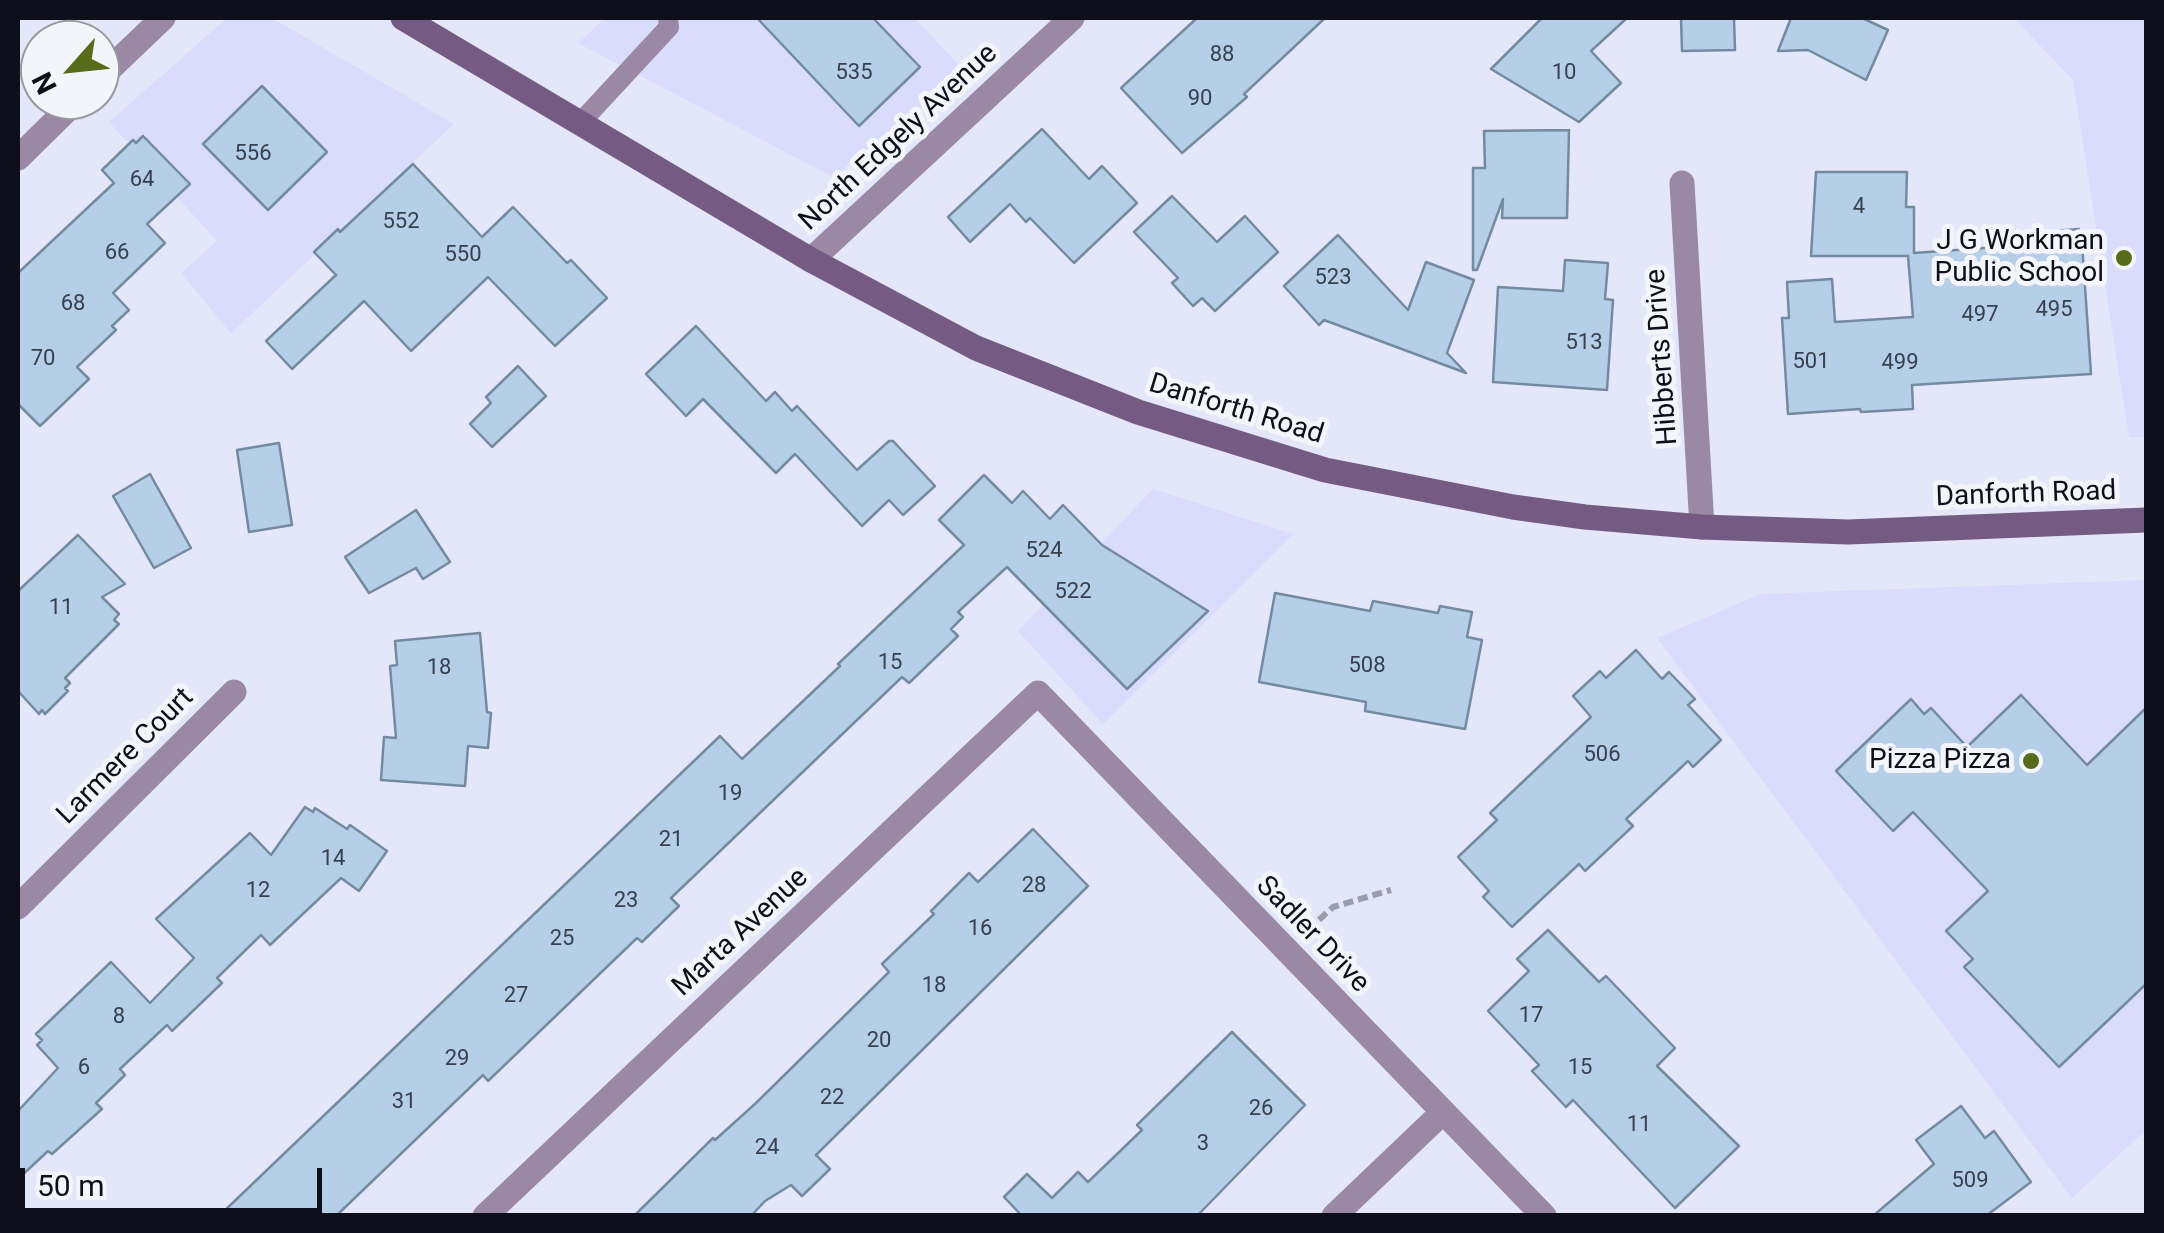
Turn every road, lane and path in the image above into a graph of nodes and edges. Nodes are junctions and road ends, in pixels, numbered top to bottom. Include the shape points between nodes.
1 (164, 18) edge
2 (403, 18) edge
3 (668, 18) edge
4 (1072, 18) edge
5 (120, 59) edge
6 (57, 120) edge
7 (581, 122) junction
8 (18, 158) edge
9 (1682, 184) dead end
10 (811, 260) junction
11 (2146, 520) edge
12 (1702, 527) junction
13 (234, 692) dead end
14 (1038, 694) joint
15 (1391, 890) dead end
16 (18, 907) edge
17 (1285, 950) junction
18 (1442, 1113) junction
19 (485, 1216) edge
20 (1334, 1216) edge
21 (1544, 1216) edge

1 - 5 street
2 - 7 main road, Danforth Road
3 - 7 lane via 668,27
4 - 10 street, North Edgely Avenue
6 - 8 street
7 - 10 main road, Danforth Road
9 - 12 street, Hibberts Drive
10 - 12 main road, Danforth Road via 976,348 1138,412 1325,470 1531,509
11 - 12 main road, Danforth Road via 1848,532
13 - 16 street, Larmere Court
14 - 17 street, Sadler Drive
14 - 19 street, Marta Avenue
15 - 17 path via 1333,907
17 - 18 street, Sadler Drive
18 - 20 street
18 - 21 street, Sadler Drive

